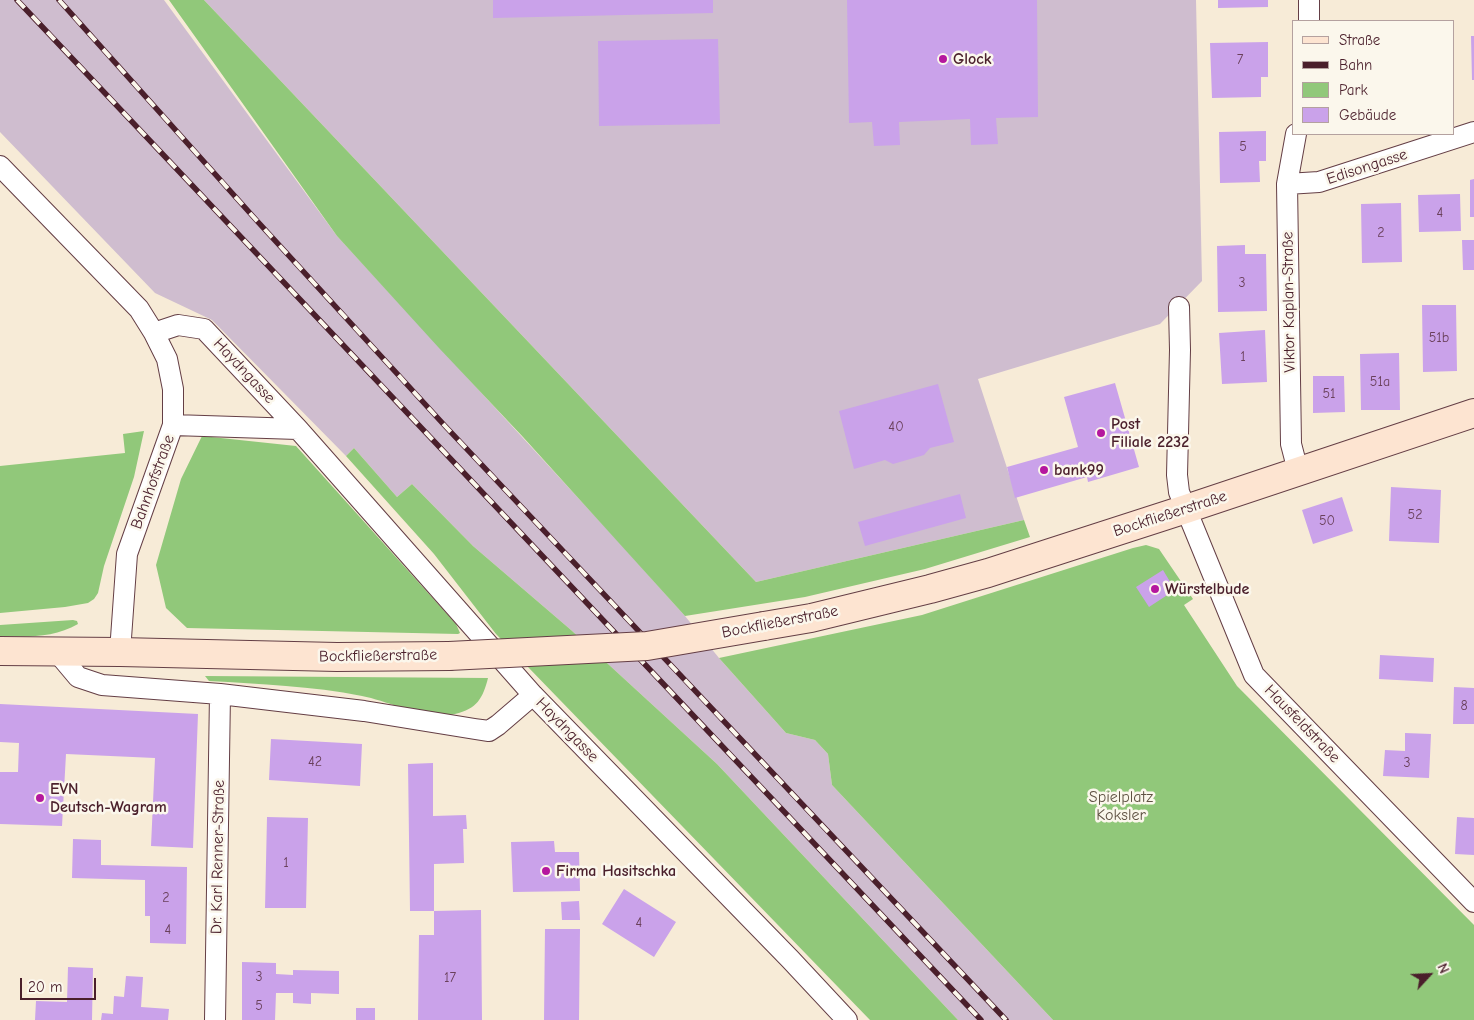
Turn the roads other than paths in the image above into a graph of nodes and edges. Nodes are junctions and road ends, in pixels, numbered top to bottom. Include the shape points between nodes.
1 (1309, 0) edge
2 (1310, 20) edge
3 (1474, 132) edge
4 (1296, 135) edge
5 (0, 166) edge
6 (1287, 184) junction
7 (1179, 307) dead end
8 (154, 333) junction
9 (1474, 413) edge
10 (173, 425) junction
11 (298, 429) junction
12 (1298, 471) junction
13 (1186, 509) junction
14 (0, 651) edge
15 (57, 652) junction
16 (120, 652) junction
17 (220, 694) junction
18 (533, 695) junction
19 (1474, 902) edge
20 (215, 1020) edge
21 (847, 1020) edge

1 - 2 street
3 - 6 street, Edisongasse via 1319,182
4 - 6 street, Viktor Kaplan-Straße
5 - 8 street, Bahnhofstraße via 139,309
6 - 12 street, Viktor Kaplan-Straße via 1291,444
7 - 13 street, Hausfeldstraße via 1178,475 1179,492
8 - 10 street, Bahnhofstraße via 167,359
8 - 11 street, Haydngasse via 178,325 204,329
9 - 12 main road, Bockfließerstraße
10 - 11 street, Haydngasse
10 - 16 street, Bahnhofstraße via 127,554
11 - 18 street, Haydngasse
12 - 13 main road, Bockfließerstraße
13 - 16 main road, Bockfließerstraße, bridge via 930,589 764,626 647,646 449,656
13 - 19 street, Hausfeldstraße via 1254,675
14 - 15 main road, Bockfließerstraße
15 - 16 main road, Bockfließerstraße
15 - 17 street via 78,677 102,685
17 - 18 street via 489,730
17 - 20 street, Dr. Karl Renner-Straße
18 - 21 street, Haydngasse

